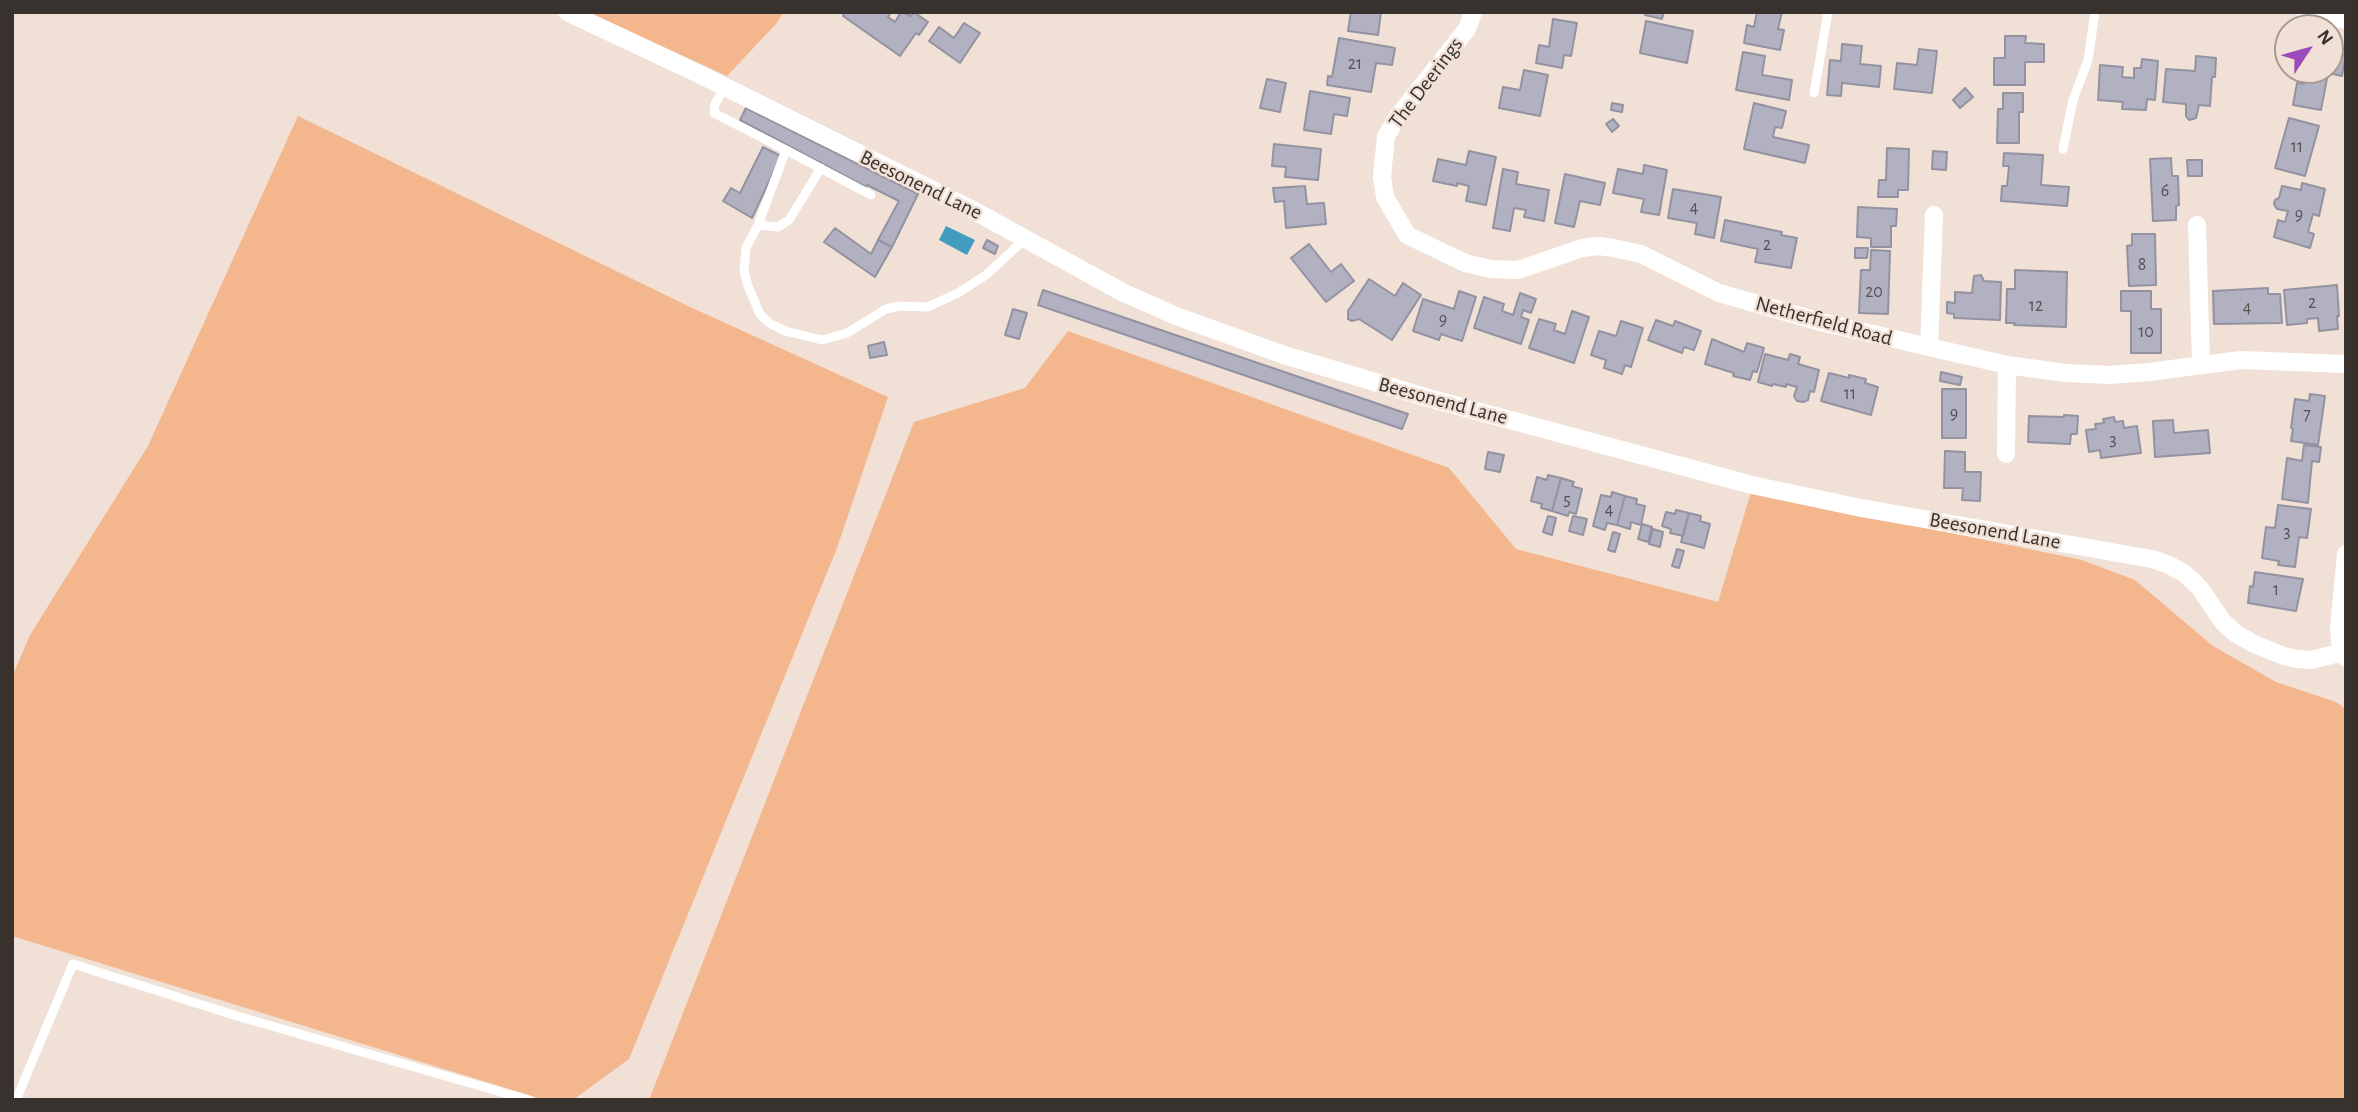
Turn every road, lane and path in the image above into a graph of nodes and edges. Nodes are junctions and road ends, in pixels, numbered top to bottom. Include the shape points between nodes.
1 (566, 12) edge
2 (1473, 12) edge
3 (1828, 12) edge
4 (2095, 12) edge
5 (2306, 12) edge
6 (2346, 20) edge
7 (725, 87) junction
8 (1814, 93) dead end
9 (2063, 149) dead end
10 (786, 150) junction
11 (821, 168) junction
12 (871, 195) dead end
13 (1934, 215) dead end
14 (758, 225) junction
15 (2197, 225) dead end
16 (1025, 239) junction
17 (1719, 293) joint
18 (1929, 348) junction
19 (2201, 364) junction
20 (2346, 364) edge
21 (2007, 365) junction
22 (2006, 454) dead end
23 (2346, 554) edge
24 (2344, 655) edge
25 (16, 1100) edge
26 (529, 1100) edge

1 - 7 street, Beesonend Lane
2 - 17 street, The Deerings via 1467,29 1386,136 1385,197 1407,235 1465,263 1491,269 1518,270 1582,248 1614,248 1641,254
3 - 8 lane
4 - 9 lane via 2088,60 2073,100
5 - 6 street
7 - 10 lane via 714,113
7 - 16 street, Beesonend Lane
10 - 11 lane
10 - 14 lane
11 - 12 lane
11 - 14 lane via 789,220 778,227
13 - 18 street
14 - 16 lane via 746,248 744,271 760,314 785,331 822,340 847,333 886,309 928,307 958,293 986,275
15 - 19 street
16 - 24 street, Beesonend Lane via 1176,316 1284,355 1432,399 1752,485 2152,559 2184,573 2223,622 2254,644 2297,659
17 - 18 street, Netherfield Road
18 - 21 street, Netherfield Road
19 - 20 street, Netherfield Road via 2241,360
19 - 21 street, Netherfield Road via 2109,375
21 - 22 street
23 - 24 street via 2339,628
25 - 26 lane via 73,964

